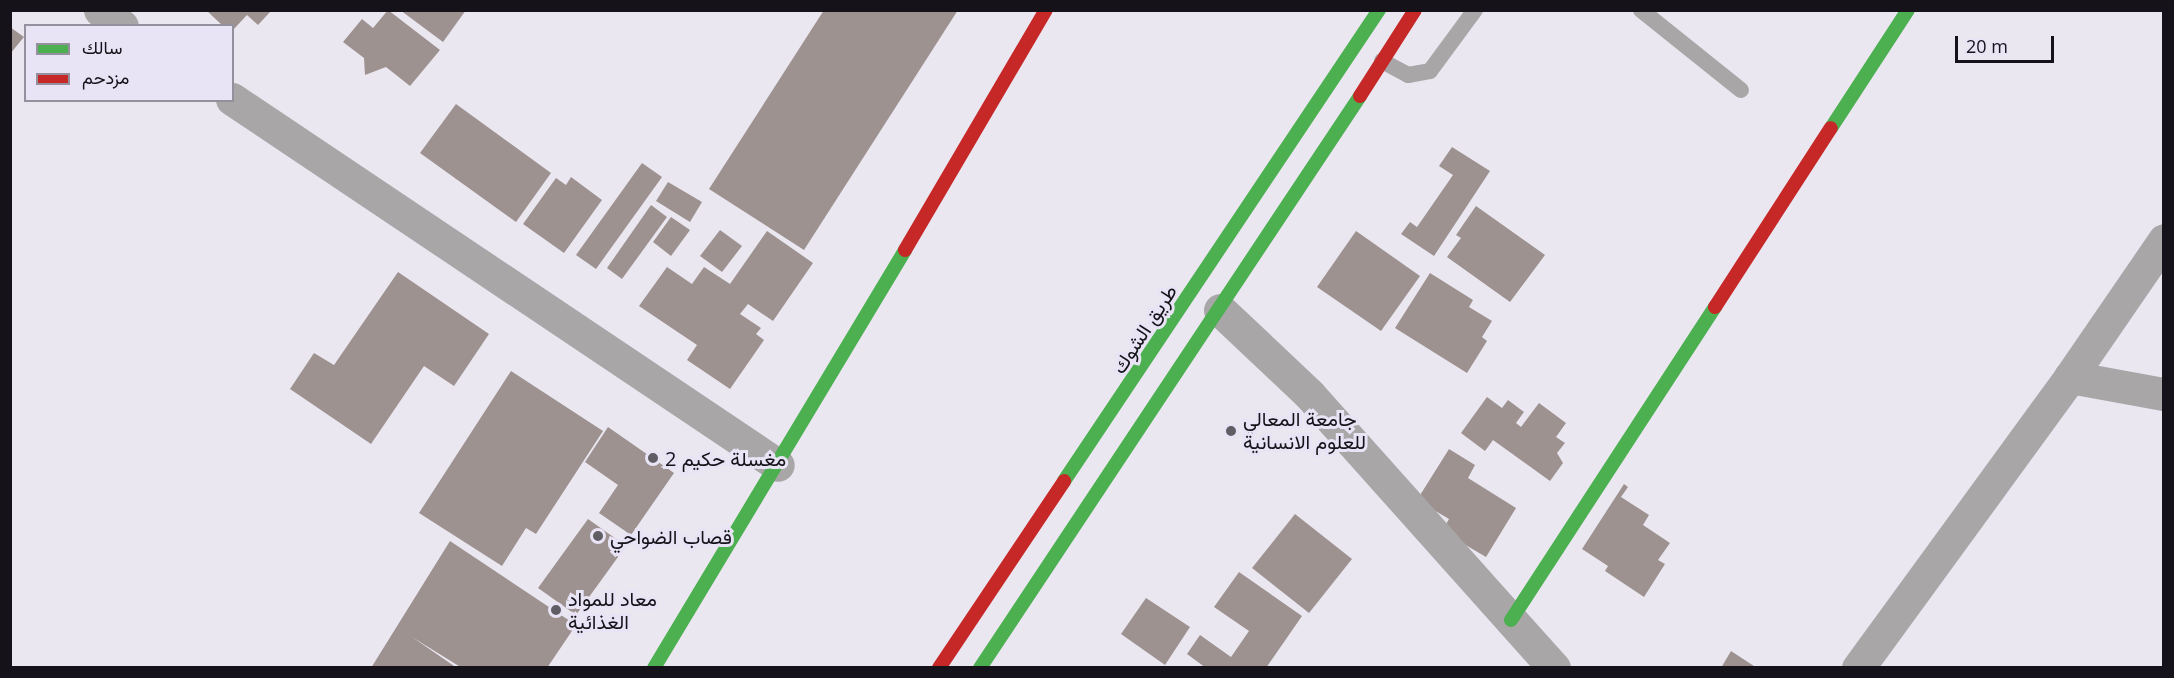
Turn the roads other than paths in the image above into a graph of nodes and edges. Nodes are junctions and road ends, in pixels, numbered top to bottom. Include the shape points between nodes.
1 (100, 10) edge
2 (1046, 10) edge
3 (1379, 10) edge
4 (1415, 10) edge
5 (1475, 10) edge
6 (1641, 10) edge
7 (1908, 10) edge
8 (119, 24) edge
9 (1382, 61) junction
10 (1741, 90) dead end
11 (234, 100) edge
12 (2163, 240) edge
13 (1220, 310) junction
14 (2070, 377) junction
15 (2163, 394) edge
16 (778, 465) junction
17 (1510, 620) junction
18 (984, 661) edge
19 (654, 668) edge
20 (939, 668) edge
21 (1007, 668) edge
22 (1554, 668) edge
23 (1858, 668) edge

1 - 8 street
2 - 16 main road
3 - 20 main road, طريق الشوك
4 - 9 main road
5 - 9 lane via 1430,71 1408,75
6 - 10 lane
7 - 17 main road
9 - 13 main road
11 - 16 street
12 - 14 street
13 - 17 street via 1310,394
13 - 18 main road
14 - 15 street
14 - 23 street
16 - 19 main road
17 - 22 street
18 - 21 lane

